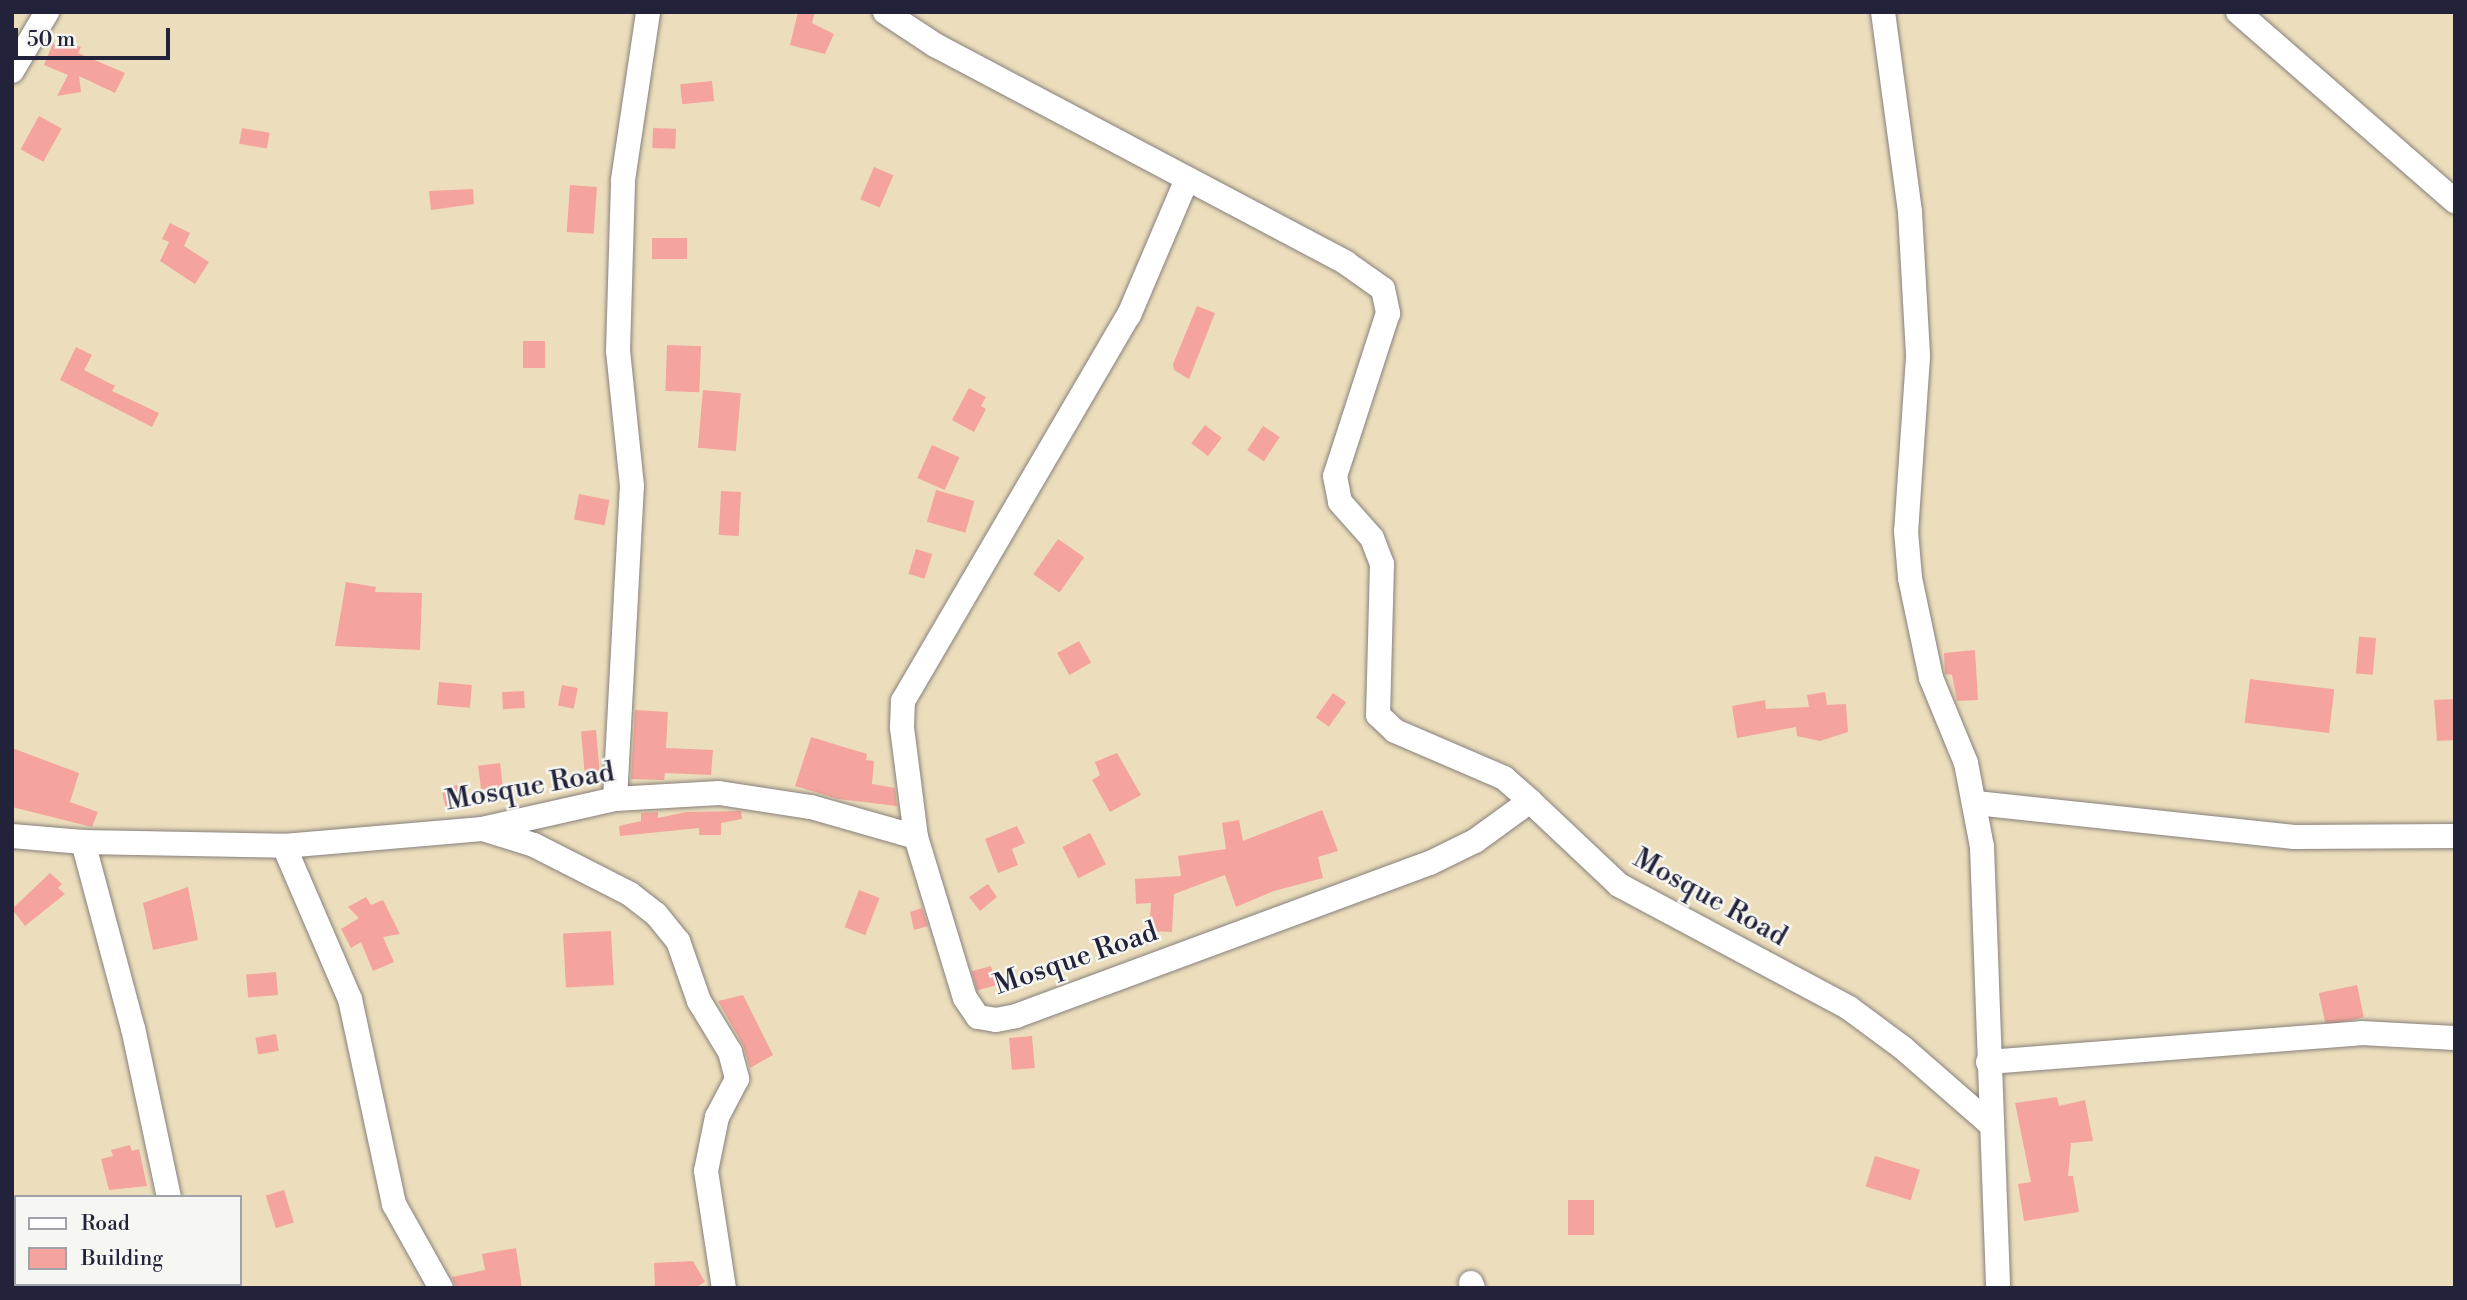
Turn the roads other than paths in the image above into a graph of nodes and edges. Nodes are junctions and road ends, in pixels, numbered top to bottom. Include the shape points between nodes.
1 (47, 12) edge
2 (648, 12) edge
3 (884, 12) edge
4 (1883, 12) edge
5 (2238, 12) edge
6 (12, 71) edge
7 (1187, 179) junction
8 (2455, 201) edge
9 (615, 799) junction
10 (1530, 801) junction
11 (1976, 803) junction
12 (482, 829) junction
13 (12, 836) edge
14 (2455, 836) edge
15 (916, 837) junction
16 (83, 842) junction
17 (284, 846) junction
18 (2455, 1038) edge
19 (1988, 1062) junction
20 (1989, 1123) junction
21 (169, 1195) edge
22 (441, 1288) edge
23 (724, 1288) edge
24 (1998, 1288) edge

1 - 6 street
2 - 9 street via 623,180 618,351 632,486
3 - 7 street via 935,45
4 - 11 street via 1910,212 1918,357 1906,531 1910,578 1931,678 1966,763
5 - 8 street
7 - 10 street via 1346,263 1383,289 1388,313 1335,476 1340,502 1372,538 1382,564 1378,715 1395,731 1504,778
7 - 15 street via 1129,315 903,701 902,728
9 - 12 street, Mosque Road
9 - 15 street, Mosque Road via 719,793 811,807
10 - 15 street, Mosque Road via 1475,841 1430,863 996,1020 978,1017 965,999
10 - 20 street, Mosque Road via 1619,885 1849,1009 1903,1048
11 - 14 street via 2294,837
11 - 19 street
12 - 17 street, Mosque Road
12 - 23 street via 534,845 630,894 656,914 678,941 699,1000 730,1052 737,1079 717,1117 706,1171
13 - 16 street, Mosque Road
16 - 17 street, Mosque Road
16 - 21 street via 133,1028
17 - 22 street via 350,999 394,1204
18 - 19 street via 2361,1033
19 - 20 street
20 - 24 street

